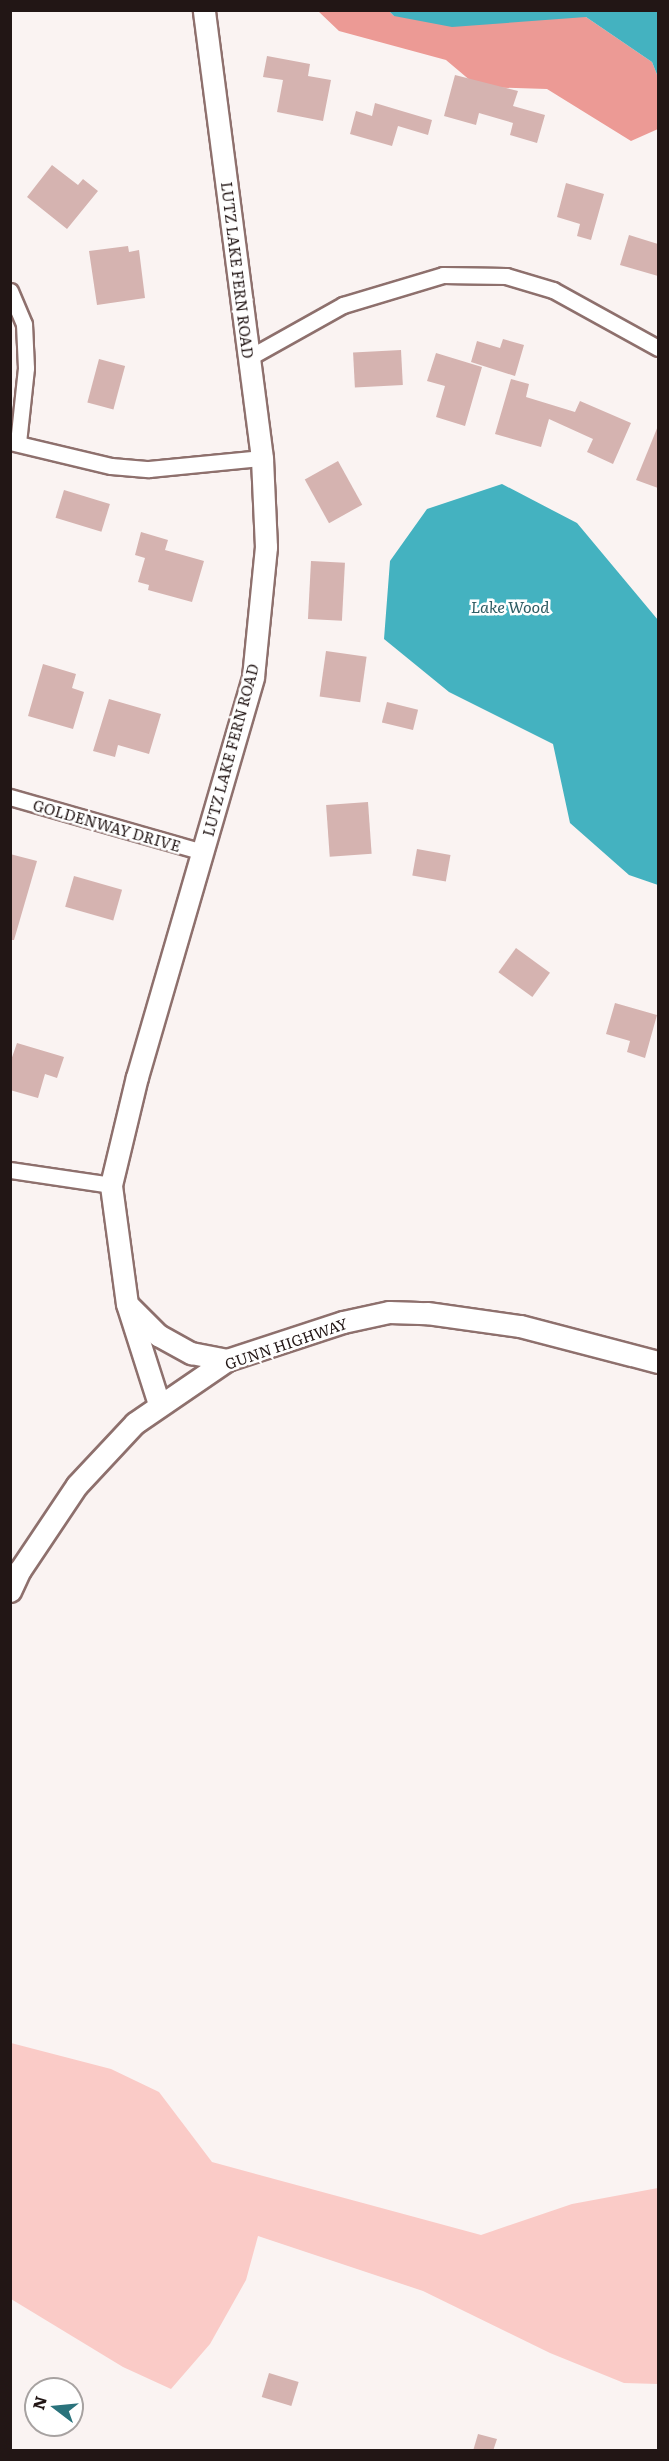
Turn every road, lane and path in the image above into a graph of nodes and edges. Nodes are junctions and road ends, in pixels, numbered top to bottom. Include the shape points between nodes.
1 (204, 10) edge
2 (10, 291) edge
3 (658, 348) edge
4 (250, 357) junction
5 (14, 443) edge
6 (262, 458) junction
7 (10, 797) edge
8 (202, 852) junction
9 (10, 1170) edge
10 (111, 1185) junction
11 (127, 1304) junction
12 (227, 1360) junction
13 (658, 1362) edge
14 (159, 1404) junction
15 (10, 1591) edge

1 - 4 main road, LUTZ LAKE FERN ROAD
2 - 5 street via 24,324 26,368
3 - 4 street via 553,290 506,276 444,275 343,305
4 - 6 main road, LUTZ LAKE FERN ROAD
5 - 6 street via 111,466 149,469
6 - 8 main road, LUTZ LAKE FERN ROAD via 266,547 253,677
7 - 8 street, GOLDENWAY DRIVE
8 - 10 main road, LUTZ LAKE FERN ROAD via 137,1077
9 - 10 street
10 - 11 main road, LUTZ LAKE FERN ROAD
11 - 12 main road via 158,1335 191,1353
11 - 14 main road, LUTZ LAKE FERN ROAD
12 - 13 main road, GUNN HIGHWAY via 343,1322 389,1312 427,1313 520,1326
12 - 14 main road, GUNN HIGHWAY
14 - 15 main road, GUNN HIGHWAY via 77,1485

